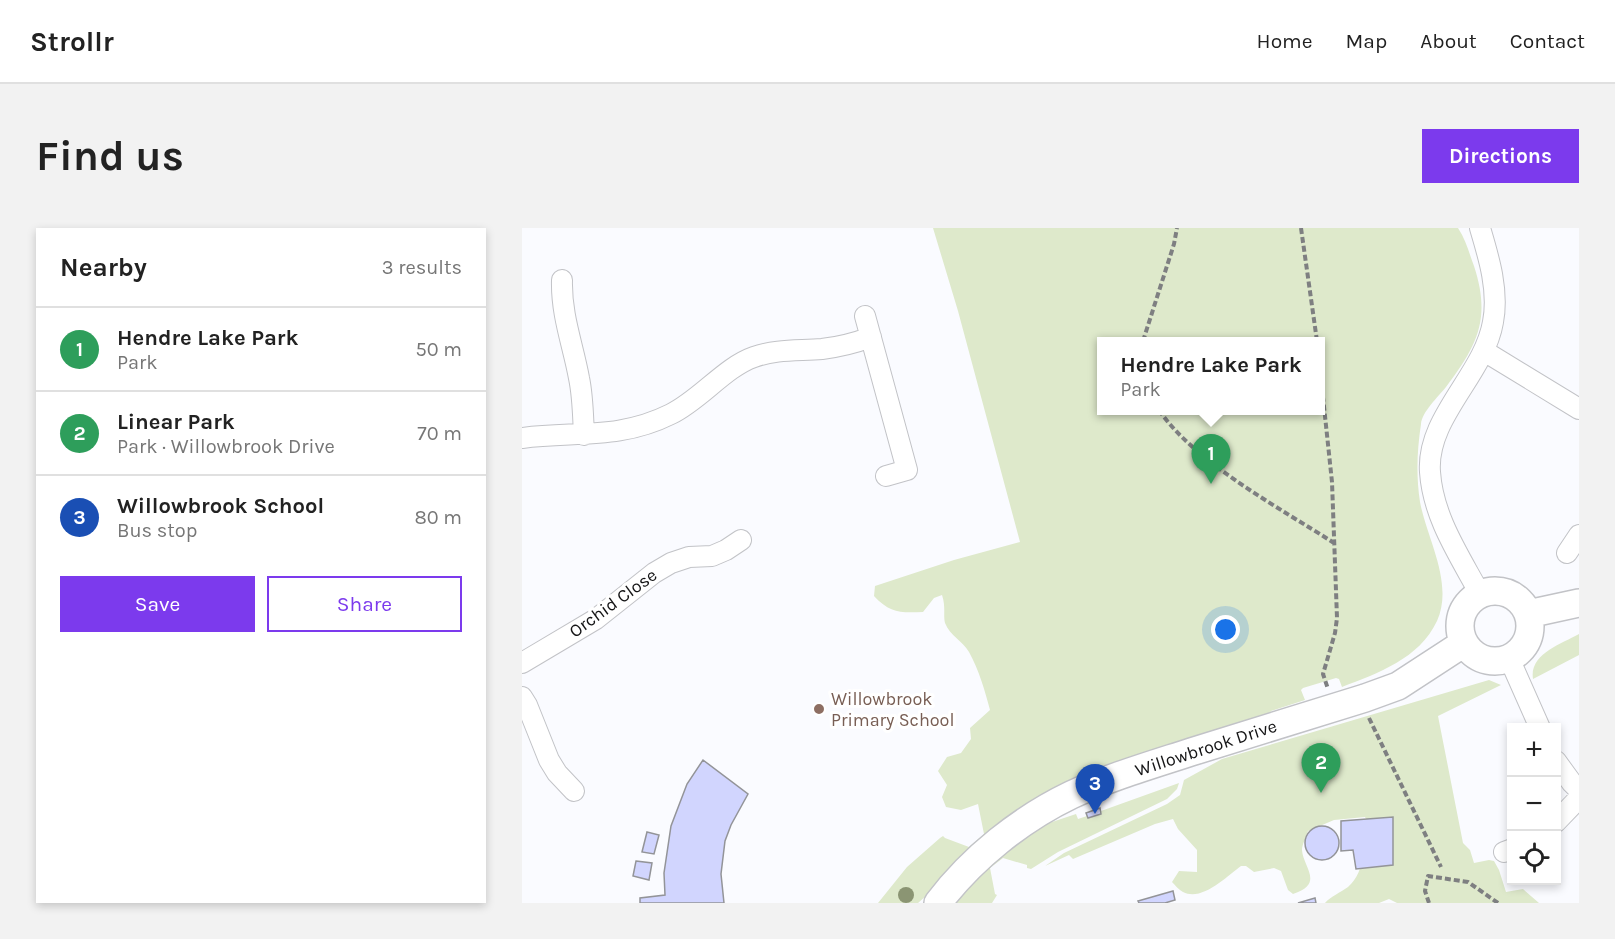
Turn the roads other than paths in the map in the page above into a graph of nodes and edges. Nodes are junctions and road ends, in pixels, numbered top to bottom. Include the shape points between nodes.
1 (1480, 228) edge
2 (562, 280) dead end
3 (865, 316) dead end
4 (871, 337) junction
5 (1484, 351) junction
6 (1579, 409) edge
7 (584, 435) junction
8 (522, 438) edge
9 (886, 476) dead end
10 (1579, 535) edge
11 (741, 540) dead end
12 (1567, 553) dead end
13 (1480, 594) junction
14 (1579, 603) edge
15 (1528, 614) junction
16 (1464, 643) junction
17 (1509, 658) junction
18 (522, 663) edge
19 (522, 697) edge
20 (1538, 723) edge
21 (1561, 766) edge
22 (1579, 790) edge
23 (574, 791) dead end
24 (1579, 798) edge
25 (1561, 818) edge
26 (938, 903) edge

1 - 5 street via 1494,292 1493,322
2 - 7 street via 566,325 580,380
3 - 4 street
4 - 7 street via 841,346 770,352 751,358 670,415 620,432
4 - 9 street via 907,470
5 - 6 street
5 - 13 street via 1432,445 1430,471 1444,529
7 - 8 street
10 - 12 street
11 - 18 street, Orchid Close via 712,556 689,557 662,568 590,623
13 - 15 street via 1503,591 1514,596
13 - 16 street via 1471,600 1460,621
14 - 15 street
15 - 17 street via 1529,635 1525,645
16 - 17 street via 1488,660
16 - 26 street, Willowbrook Drive via 1398,686 1072,795 999,841
17 - 20 street
19 - 23 street via 549,760
21 - 22 street
24 - 25 street

